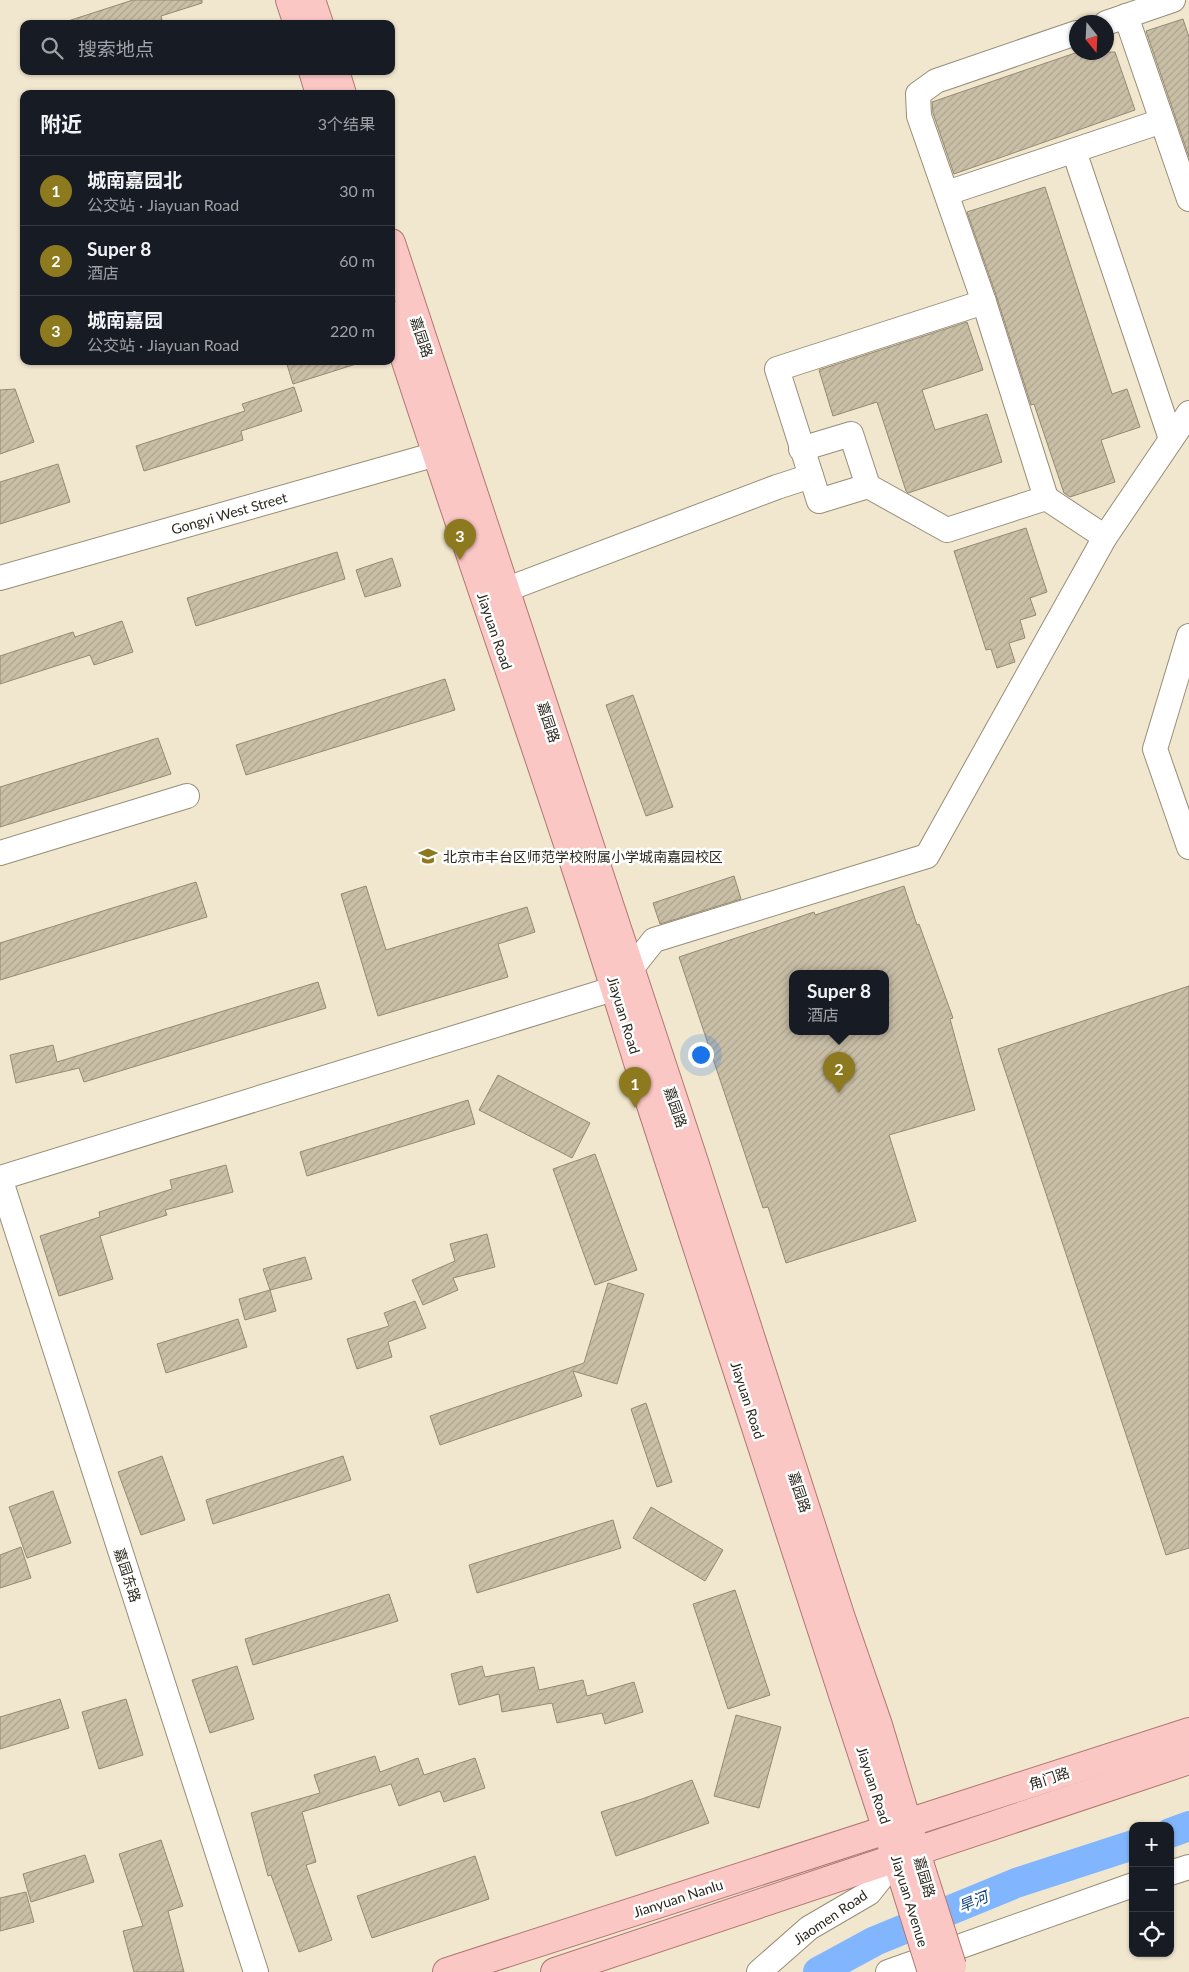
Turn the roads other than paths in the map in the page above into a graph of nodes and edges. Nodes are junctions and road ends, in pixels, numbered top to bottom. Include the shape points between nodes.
1 (290, 0) edge
2 (311, 0) edge
3 (1173, 0) edge
4 (297, 20) edge
5 (318, 20) edge
6 (1116, 20) edge
7 (1069, 35) edge
8 (314, 75) edge
9 (336, 75) edge
10 (319, 90) edge
11 (341, 90) edge
12 (1162, 121) junction
13 (1074, 151) junction
14 (947, 193) junction
15 (1189, 199) edge
16 (395, 258) edge
17 (984, 302) junction
18 (395, 325) edge
19 (1189, 412) edge
20 (1171, 439) junction
21 (802, 449) junction
22 (447, 451) junction
23 (811, 476) junction
24 (868, 486) junction
25 (1046, 498) junction
26 (1105, 537) junction
27 (0, 578) edge
28 (494, 594) junction
29 (1189, 636) edge
30 (187, 796) dead end
31 (1189, 847) edge
32 (0, 853) edge
33 (623, 978) junction
34 (0, 1178) edge
35 (1189, 1732) edge
36 (1189, 1760) edge
37 (899, 1827) junction
38 (910, 1866) junction
39 (1189, 1867) edge
40 (1174, 1872) edge
41 (1129, 1886) edge
42 (942, 1970) edge
43 (256, 1972) edge
44 (447, 1972) edge
45 (555, 1972) edge
46 (759, 1972) edge
47 (888, 1972) edge

1 - 4 main road
2 - 5 main road
3 - 6 street
6 - 12 street
7 - 14 street via 936,81 918,94 919,116
8 - 10 main road
9 - 11 main road
12 - 13 street
12 - 15 street
13 - 14 street
13 - 20 street
14 - 17 street
16 - 22 main road, 嘉园路
17 - 21 street via 776,369
17 - 25 street
18 - 22 main road, Jiayuan Road
19 - 20 street
20 - 26 street
21 - 23 street
21 - 24 street via 850,434
22 - 27 street, Gongyi West Street
22 - 28 main road, Jiayuan Road
23 - 24 street via 819,501
23 - 28 street
24 - 25 street via 947,530
25 - 26 street
26 - 33 street via 928,856 654,940
28 - 33 main road, 嘉园路
29 - 31 street via 1155,749
30 - 32 street
33 - 34 street
33 - 37 main road, 嘉园路 via 878,1725
34 - 43 street, 嘉园东路
35 - 37 main road, 角门路
36 - 38 main road, 角门路
37 - 38 main road, 嘉园路
37 - 44 main road, Jianyuan Nanlu
38 - 42 main road, Jiayuan Avenue, bridge
38 - 45 main road
38 - 46 street, Jiaomen Road via 809,1928
39 - 40 street
41 - 47 street

